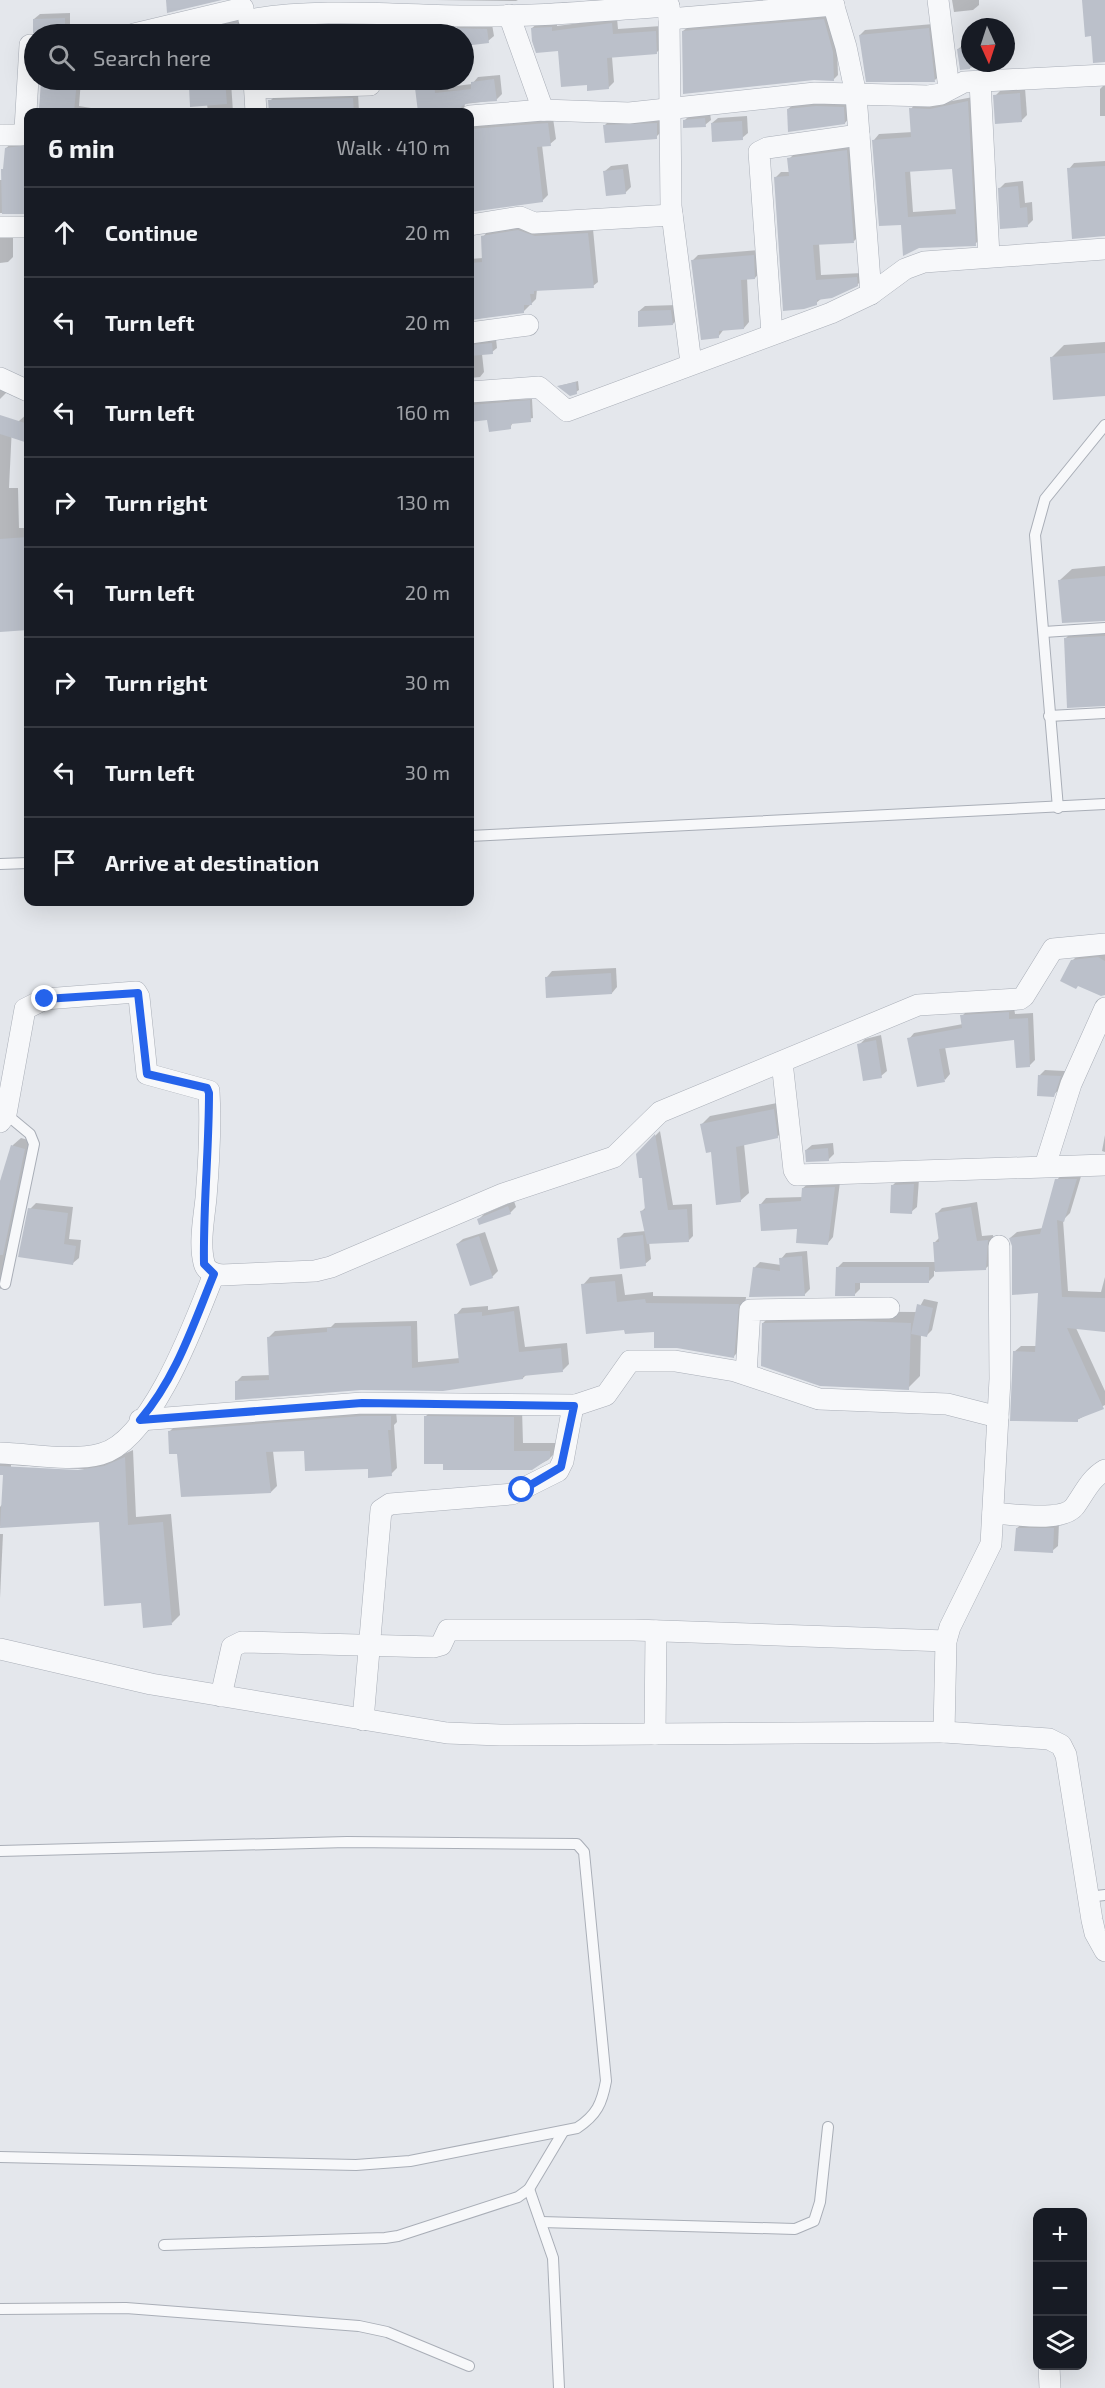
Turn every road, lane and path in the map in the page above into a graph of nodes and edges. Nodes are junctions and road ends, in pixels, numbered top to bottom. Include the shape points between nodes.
1 (938, 0) edge
2 (833, 2) edge
3 (669, 8) edge
4 (509, 15) junction
5 (246, 16) edge
6 (196, 24) edge
7 (1105, 75) edge
8 (980, 82) junction
9 (949, 89) junction
10 (27, 90) edge
11 (254, 90) edge
12 (856, 95) junction
13 (26, 108) edge
14 (256, 108) edge
15 (543, 110) junction
16 (669, 110) junction
17 (474, 116) edge
18 (24, 130) edge
19 (0, 135) edge
20 (859, 135) junction
21 (672, 215) junction
22 (474, 224) edge
23 (0, 227) edge
24 (24, 227) edge
25 (1105, 249) edge
26 (989, 256) junction
27 (871, 294) junction
28 (528, 325) dead end
29 (474, 332) edge
30 (771, 334) junction
31 (691, 363) junction
32 (0, 378) edge
33 (24, 389) edge
34 (474, 392) edge
35 (1105, 425) edge
36 (1105, 627) edge
37 (1044, 632) junction
38 (1105, 713) edge
39 (1049, 716) junction
40 (1105, 804) edge
41 (1058, 808) junction
42 (474, 836) edge
43 (24, 863) edge
44 (0, 864) edge
45 (1105, 944) edge
46 (1105, 1008) edge
47 (782, 1062) junction
48 (3, 1118) edge
49 (1105, 1165) edge
50 (1045, 1166) junction
51 (999, 1245) dead end
52 (214, 1274) junction
53 (5, 1284) dead end
54 (889, 1308) dead end
55 (746, 1374) junction
56 (574, 1406) junction
57 (998, 1417) junction
58 (140, 1420) junction
59 (0, 1453) edge
60 (1105, 1470) edge
61 (993, 1514) junction
62 (656, 1631) junction
63 (946, 1641) junction
64 (367, 1647) junction
65 (0, 1649) edge
66 (221, 1696) junction
67 (363, 1720) junction
68 (944, 1732) junction
69 (655, 1734) junction
70 (0, 1851) edge
71 (1096, 1896) edge
72 (1105, 1951) edge
73 (828, 2127) dead end
74 (563, 2132) junction
75 (0, 2157) edge
76 (529, 2189) junction
77 (541, 2222) junction
78 (164, 2246) dead end
79 (0, 2309) edge
80 (469, 2366) dead end
81 (1049, 2370) edge
82 (559, 2388) edge
83 (1050, 2388) edge

1 - 9 street
2 - 3 street
2 - 12 street
3 - 4 street
3 - 16 street
4 - 5 street
4 - 15 street
5 - 6 street
7 - 8 street
8 - 9 street via 959,83
8 - 26 street
9 - 12 street via 928,96
10 - 13 street
11 - 14 street
12 - 16 street via 808,93
12 - 20 street
15 - 16 street
15 - 17 street
16 - 21 street
18 - 19 street via 21,135
20 - 27 street
20 - 30 street via 759,152
21 - 22 street via 536,223 520,217
21 - 31 street
23 - 24 street
25 - 26 street
26 - 27 street via 924,262 905,269
27 - 30 street
28 - 29 street
30 - 31 street
31 - 34 street via 567,411 539,387
32 - 33 street
35 - 37 lane via 1045,499 1039,516 1035,535
36 - 37 lane
37 - 39 lane
38 - 39 lane
39 - 41 lane
40 - 41 lane
41 - 42 lane
43 - 44 lane
45 - 47 street via 1053,949 1020,999 918,1005
46 - 50 street via 1071,1084
47 - 50 street via 796,1175
47 - 52 street via 660,1112 614,1157 503,1194 331,1267 315,1271
48 - 52 street via 25,1009 45,999 138,993 147,1074 208,1091 204,1264
48 - 53 lane via 30,1134 34,1148
49 - 50 street
51 - 57 street
52 - 58 street via 183,1351 158,1399
54 - 55 street via 750,1310
55 - 56 street via 675,1360 631,1361 606,1395
55 - 57 street via 819,1399 947,1404
56 - 58 street via 362,1403
56 - 64 street via 558,1471 512,1494 390,1504 381,1510
57 - 61 street
58 - 59 street via 123,1442 104,1453
60 - 61 street via 1093,1478 1073,1509 1062,1515
61 - 63 street via 989,1550
62 - 63 street
62 - 64 street via 450,1630 438,1646
62 - 69 street
63 - 68 street
64 - 66 street via 237,1642 232,1647
64 - 67 street
65 - 66 street
66 - 67 street
67 - 69 street via 473,1734
68 - 69 street
68 - 71 street via 1048,1739 1061,1745
70 - 74 lane via 347,1842 577,1844 584,1852 606,2081 602,2102 592,2118
71 - 72 street via 1095,1933
73 - 77 lane via 820,2202 814,2221 808,2225 795,2229
74 - 75 lane via 410,2161 356,2165
74 - 76 lane
76 - 77 lane
76 - 78 lane via 504,2203 399,2236
77 - 82 lane via 554,2270
79 - 80 lane via 126,2308 359,2326 387,2332
81 - 83 street

